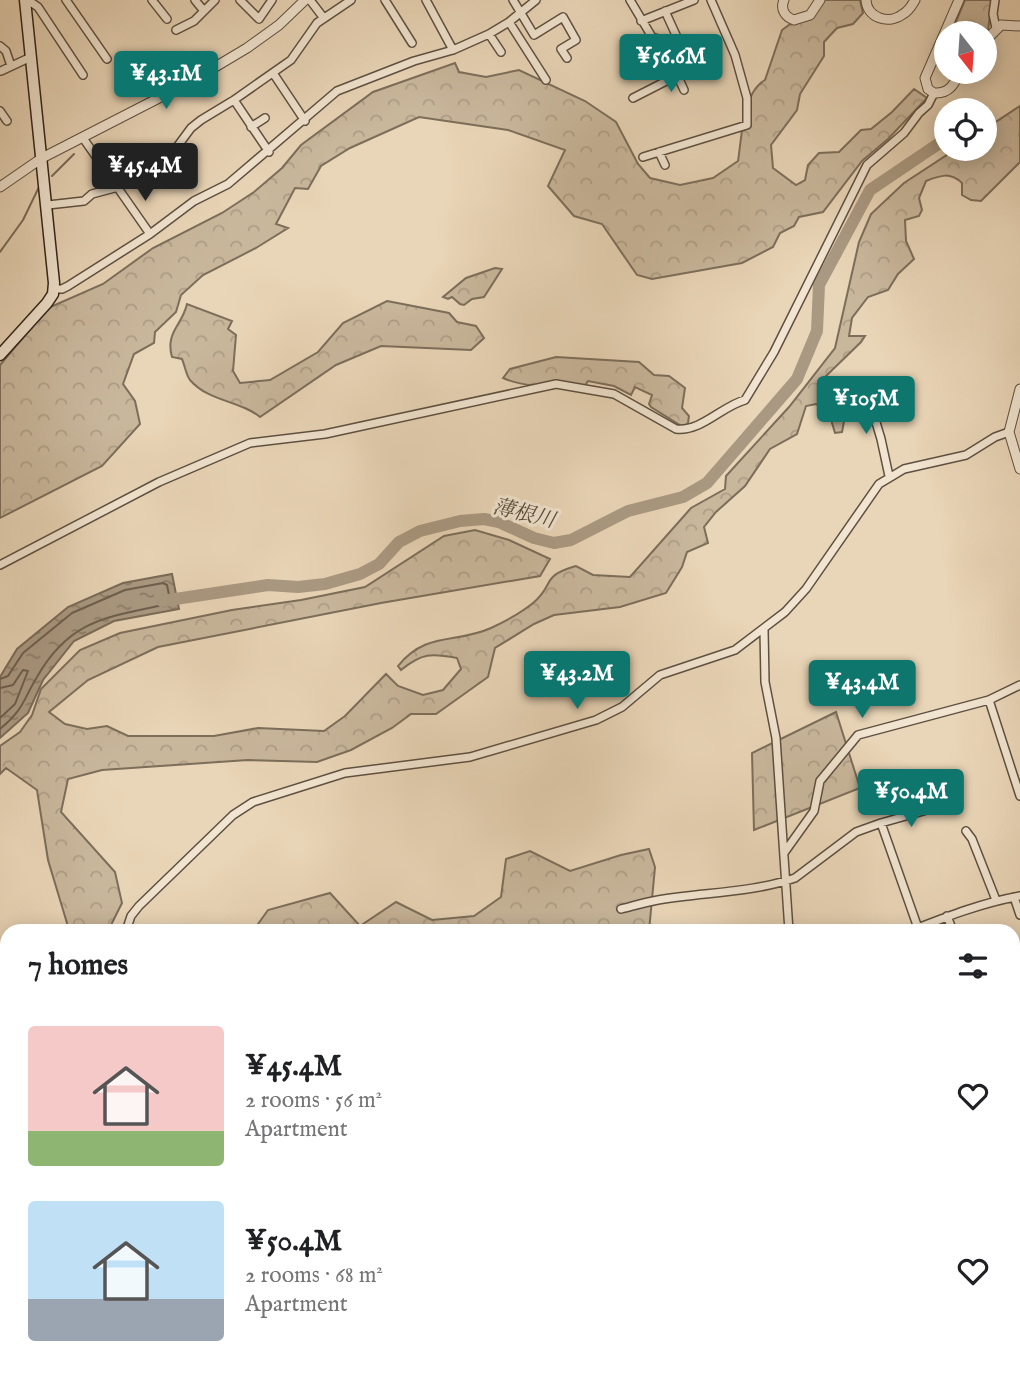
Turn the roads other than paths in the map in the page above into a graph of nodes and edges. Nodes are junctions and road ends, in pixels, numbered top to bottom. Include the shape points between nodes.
1 (66, 0) edge
2 (152, 0) edge
3 (195, 0) edge
4 (215, 0) edge
5 (240, 0) edge
6 (272, 0) edge
7 (308, 0) edge
8 (351, 0) edge
9 (386, 0) edge
10 (426, 0) edge
11 (513, 0) edge
12 (536, 0) edge
13 (630, 0) edge
14 (694, 0) edge
15 (710, 0) edge
16 (784, 0) edge
17 (820, 0) edge
18 (866, 0) edge
19 (915, 0) edge
20 (958, 0) edge
21 (995, 0) edge
22 (25, 1) edge
23 (204, 11) junction
24 (665, 11) junction
25 (519, 13) junction
26 (324, 17) junction
27 (167, 19) dead end
28 (640, 21) junction
29 (994, 21) edge
30 (509, 22) junction
31 (1020, 26) edge
32 (998, 27) edge
33 (176, 30) dead end
34 (489, 34) junction
35 (412, 43) dead end
36 (0, 46) edge
37 (453, 50) junction
38 (501, 52) dead end
39 (31, 57) junction
40 (567, 58) dead end
41 (107, 60) dead end
42 (10, 66) junction
43 (1, 71) edge
44 (273, 73) junction
45 (83, 75) dead end
46 (678, 75) junction
47 (546, 80) dead end
48 (953, 84) edge
49 (684, 90) dead end
50 (934, 93) junction
51 (633, 98) dead end
52 (233, 100) junction
53 (0, 111) edge
54 (265, 118) dead end
55 (7, 121) dead end
56 (305, 121) junction
57 (195, 125) junction
58 (251, 127) junction
59 (202, 134) dead end
60 (83, 138) junction
61 (269, 152) junction
62 (659, 152) junction
63 (643, 157) dead end
64 (42, 158) junction
65 (665, 165) dead end
66 (0, 187) edge
67 (118, 187) junction
68 (48, 205) junction
69 (150, 234) junction
70 (54, 289) junction
71 (0, 355) edge
72 (866, 389) dead end
73 (1019, 391) edge
74 (1009, 432) junction
75 (1020, 469) edge
76 (889, 476) junction
77 (0, 565) edge
78 (764, 630) junction
79 (1020, 685) edge
80 (989, 700) junction
81 (1020, 796) edge
82 (934, 808) dead end
83 (881, 823) junction
84 (966, 831) dead end
85 (784, 853) junction
86 (785, 881) junction
87 (1017, 897) edge
88 (996, 900) junction
89 (621, 909) dead end
90 (1020, 915) edge
91 (947, 916) junction
92 (129, 924) edge
93 (788, 924) edge
94 (917, 924) edge
95 (928, 924) edge
96 (950, 924) edge

1 - 41 street
2 - 27 street
3 - 23 street
4 - 23 street
5 - 6 street via 259,19
7 - 26 street
7 - 60 street via 247,48
8 - 26 street
9 - 35 street
10 - 37 street
11 - 25 street
12 - 25 street
13 - 28 street
14 - 24 street
15 - 62 street via 735,55 747,97 747,125
16 - 17 street via 782,8 794,20 810,15
18 - 19 street via 872,14 891,19 904,15
20 - 50 street via 925,78
21 - 29 street
22 - 39 main road
22 - 45 street via 38,7
23 - 33 street
24 - 28 street
24 - 46 street via 696,69
25 - 30 street
25 - 40 street via 534,34 563,17 576,40 561,49
26 - 44 street via 291,60
28 - 46 street via 652,37 661,40
30 - 34 street
30 - 47 street
31 - 32 street
34 - 37 street
34 - 38 street
36 - 42 street
37 - 56 street via 337,92
39 - 42 street
39 - 64 main road
42 - 43 street
44 - 52 street
44 - 56 street
46 - 49 street
46 - 51 street
48 - 50 street
50 - 77 street via 904,133 867,165 774,352 745,400 704,421 676,429 614,394 556,384 325,434 250,443 159,482
52 - 57 street
52 - 58 street
53 - 55 street
54 - 58 street
56 - 61 street
57 - 59 street
57 - 67 street via 178,148
58 - 61 street
60 - 64 street
60 - 67 street
61 - 69 street
62 - 63 street
62 - 65 street
64 - 66 street
64 - 68 main road
67 - 68 street via 84,201
67 - 69 street
68 - 70 main road
69 - 70 street via 65,288
70 - 71 main road
72 - 76 street
73 - 74 street
74 - 75 street
74 - 76 street via 966,455
76 - 78 street via 872,492 806,589
78 - 85 street via 765,682 776,738
78 - 92 street via 727,653 660,675 622,707 596,720 470,757 345,773 253,802 233,815 139,905
79 - 80 street
80 - 81 street
80 - 85 street via 858,735 820,781 814,811
82 - 83 street
83 - 86 street via 856,832
83 - 94 street
84 - 88 street
85 - 86 street
86 - 89 street
86 - 93 street
87 - 88 street
87 - 90 street
88 - 91 street
91 - 95 street
91 - 96 street

